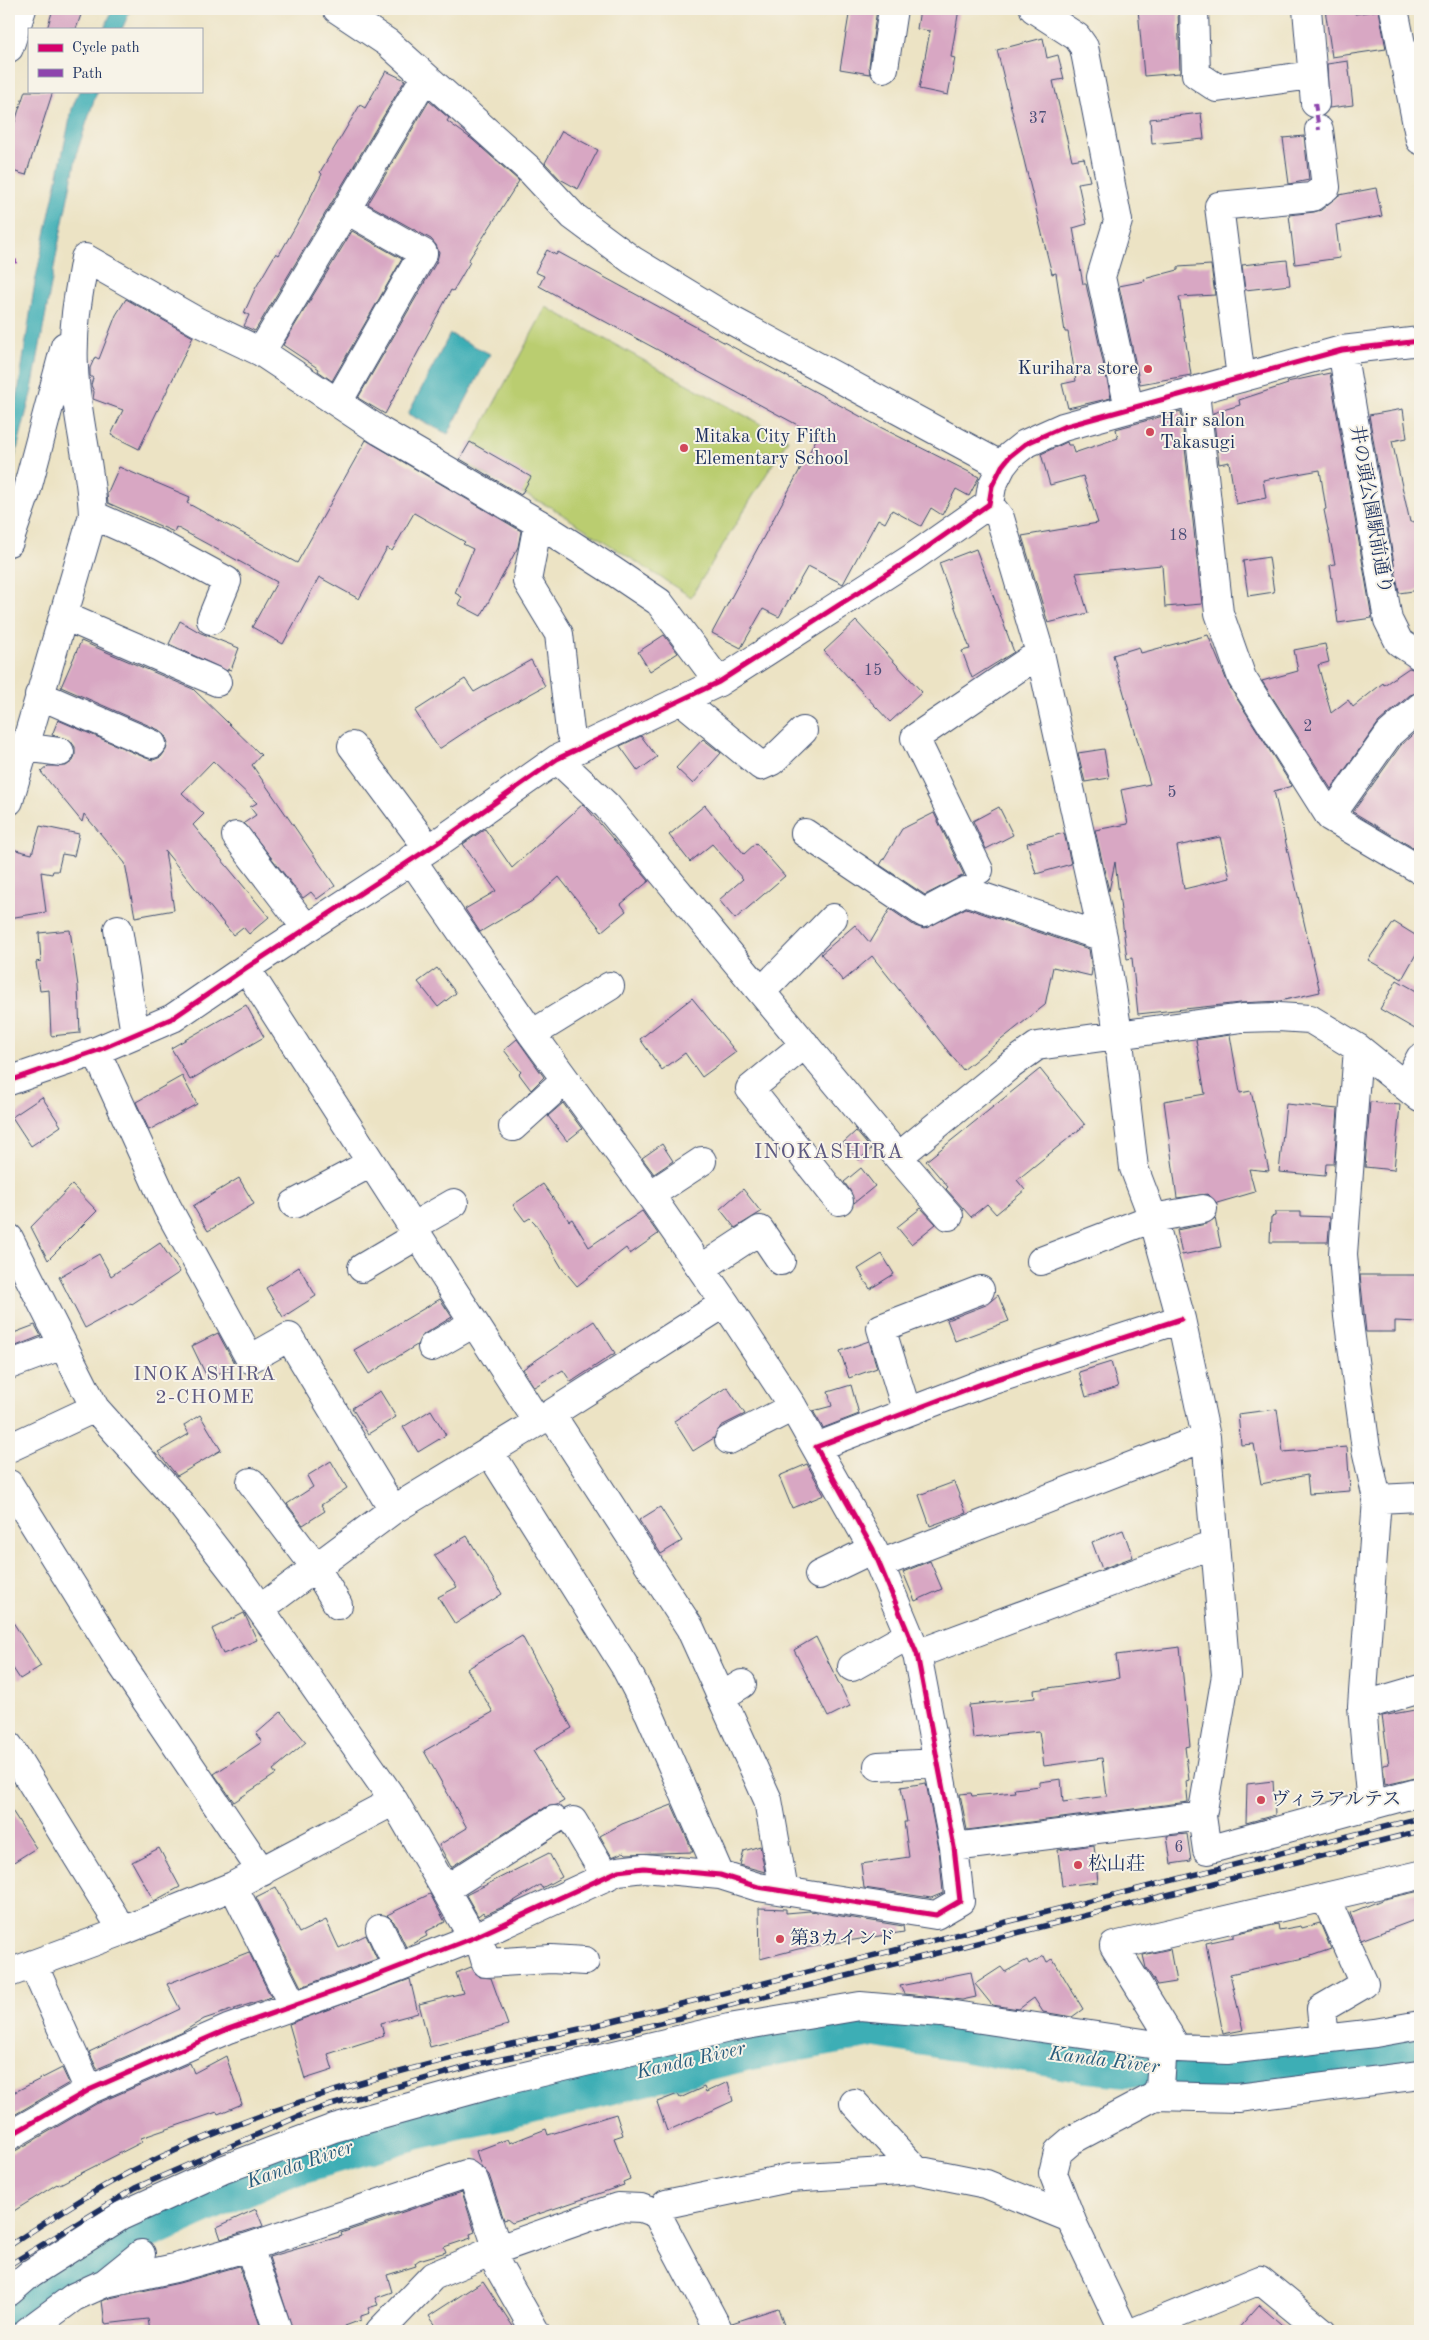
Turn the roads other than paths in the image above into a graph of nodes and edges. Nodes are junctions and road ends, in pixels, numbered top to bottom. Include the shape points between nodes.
1 (22, 9) edge
2 (338, 9) edge
3 (893, 9) edge
4 (1034, 9) edge
5 (1194, 9) edge
6 (1307, 9) edge
7 (1394, 9) edge
8 (9, 48) edge
9 (884, 68) dead end
10 (1312, 75) junction
11 (425, 77) junction
12 (1316, 103) dead end
13 (1319, 130) dead end
14 (1420, 140) edge
15 (347, 210) junction
16 (1420, 341) edge
17 (65, 346) dead end
18 (1342, 350) junction
19 (261, 352) junction
20 (1241, 378) junction
21 (1196, 392) junction
22 (338, 402) junction
23 (1129, 408) junction
24 (1002, 466) junction
25 (989, 504) junction
26 (93, 515) junction
27 (538, 523) junction
28 (9, 542) edge
29 (64, 616) junction
30 (210, 620) dead end
31 (1040, 653) junction
32 (1420, 656) edge
33 (217, 682) dead end
34 (719, 682) junction
35 (39, 695) junction
36 (681, 700) junction
37 (1420, 707) edge
38 (803, 731) dead end
39 (152, 744) dead end
40 (352, 746) dead end
41 (24, 747) junction
42 (60, 752) dead end
43 (566, 754) junction
44 (9, 801) edge
45 (1330, 817) junction
46 (805, 833) dead end
47 (236, 836) dead end
48 (419, 854) junction
49 (979, 870) dead end
50 (1420, 870) edge
51 (833, 918) dead end
52 (306, 928) junction
53 (118, 929) dead end
54 (1103, 936) junction
55 (246, 968) junction
56 (610, 986) dead end
57 (762, 991) junction
58 (135, 1034) junction
59 (532, 1034) junction
60 (1118, 1034) junction
61 (805, 1044) junction
62 (1358, 1048) junction
63 (96, 1051) junction
64 (1420, 1058) edge
65 (565, 1080) junction
66 (9, 1081) edge
67 (1412, 1092) edge
68 (513, 1127) dead end
69 (898, 1157) junction
70 (702, 1161) dead end
71 (371, 1163) junction
72 (650, 1196) junction
73 (839, 1201) dead end
74 (454, 1203) dead end
75 (294, 1204) dead end
76 (1203, 1209) dead end
77 (949, 1216) dead end
78 (1153, 1218) junction
79 (415, 1231) junction
80 (10, 1243) edge
81 (1041, 1260) dead end
82 (781, 1261) dead end
83 (362, 1268) dead end
84 (702, 1268) junction
85 (980, 1290) dead end
86 (725, 1303) junction
87 (1181, 1319) junction
88 (474, 1323) junction
89 (63, 1345) junction
90 (432, 1347) dead end
91 (9, 1365) edge
92 (793, 1407) junction
93 (95, 1408) junction
94 (907, 1412) junction
95 (545, 1418) junction
96 (1206, 1437) junction
97 (729, 1440) dead end
98 (816, 1447) junction
99 (9, 1448) edge
100 (489, 1451) junction
101 (250, 1482) dead end
102 (9, 1484) edge
103 (1420, 1497) edge
104 (1377, 1499) junction
105 (393, 1510) junction
106 (1214, 1544) junction
107 (876, 1557) junction
108 (316, 1568) junction
109 (819, 1575) dead end
110 (338, 1605) dead end
111 (260, 1609) junction
112 (913, 1644) junction
113 (852, 1667) dead end
114 (1420, 1689) edge
115 (1362, 1706) junction
116 (9, 1746) edge
117 (938, 1762) junction
118 (878, 1766) dead end
119 (1420, 1792) edge
120 (394, 1801) junction
121 (1370, 1806) junction
122 (1202, 1816) junction
123 (954, 1847) junction
124 (262, 1872) junction
125 (720, 1875) junction
126 (1420, 1875) edge
127 (606, 1877) junction
128 (233, 1886) junction
129 (446, 1890) junction
130 (784, 1891) junction
131 (1325, 1897) junction
132 (380, 1929) dead end
133 (123, 1931) junction
134 (476, 1937) junction
135 (585, 1961) dead end
136 (21, 1968) edge
137 (398, 1968) junction
138 (293, 2006) junction
139 (1420, 2025) edge
140 (1324, 2039) junction
141 (1170, 2047) junction
142 (1420, 2075) edge
143 (88, 2090) junction
144 (1157, 2092) junction
145 (854, 2103) dead end
146 (9, 2136) edge
147 (916, 2170) junction
148 (657, 2214) junction
149 (1070, 2218) junction
150 (249, 2247) junction
151 (494, 2251) junction
152 (141, 2254) dead end
153 (105, 2283) junction
154 (9, 2292) edge
155 (28, 2331) edge
156 (278, 2331) edge
157 (380, 2331) edge
158 (535, 2331) edge
159 (719, 2331) edge
160 (1124, 2331) edge
161 (1136, 2331) edge
162 (1322, 2331) edge

1 - 8 street
2 - 11 street via 388,43
3 - 9 street
4 - 23 street via 1077,37 1084,47 1118,221 1101,277
5 - 10 street via 1196,74 1217,88
6 - 10 street
7 - 14 street
10 - 12 street
11 - 15 street
11 - 24 street via 531,171 573,216 632,260 731,320
13 - 20 street via 1326,187 1312,197 1219,206
15 - 19 street
15 - 22 street via 423,254
16 - 18 street
17 - 28 street via 26,493
18 - 20 street
18 - 32 street, 井の頭公園駅前通り via 1388,620 1399,642
19 - 22 street
19 - 26 street via 198,322 85,258 75,310 74,367
20 - 21 street
21 - 23 street
21 - 45 street via 1219,613 1242,678
22 - 27 street via 380,431
23 - 24 street via 1062,427 1025,444
24 - 25 street via 992,486
25 - 31 street via 1000,518
25 - 34 street via 912,558
26 - 29 street
26 - 30 street via 161,545 227,581
27 - 34 street via 659,602
27 - 43 street via 527,581 559,634 570,731
29 - 33 street
29 - 35 street
31 - 49 street via 915,738
31 - 54 street
34 - 36 street
35 - 39 street
35 - 41 street
36 - 38 street via 760,766 772,761
36 - 43 street
37 - 45 street via 1389,734
40 - 48 street
41 - 42 street
41 - 44 street
43 - 48 street
43 - 57 street
45 - 50 street
46 - 54 street via 924,913 965,892
47 - 52 street
48 - 52 street
48 - 59 street
51 - 57 street
52 - 55 street
53 - 58 street
54 - 60 street
55 - 58 street via 173,1018
55 - 71 street
56 - 59 street
57 - 61 street
58 - 63 street
59 - 65 street
60 - 62 street via 1242,1018 1278,1017 1310,1019
60 - 69 street via 1036,1046
60 - 78 street via 1134,1168
61 - 69 street
61 - 73 street via 750,1089
62 - 67 street
62 - 104 street via 1343,1254 1365,1440
63 - 66 street
63 - 105 street via 167,1207 250,1359 289,1337
64 - 67 street
65 - 68 street
65 - 72 street
69 - 77 street
70 - 72 street
71 - 75 street
71 - 79 street
72 - 84 street
74 - 79 street
76 - 78 street
78 - 81 street
78 - 87 street
79 - 83 street
79 - 88 street
80 - 89 street
82 - 84 street via 760,1230
84 - 86 street
85 - 94 street via 881,1328
86 - 92 street
86 - 95 street
87 - 94 street
87 - 96 street
88 - 90 street
88 - 95 street
89 - 91 street
89 - 93 street
92 - 97 street
92 - 98 street
93 - 99 street
93 - 111 street via 180,1503
94 - 98 street
95 - 100 street
95 - 130 street via 731,1691 768,1800
96 - 106 street
96 - 107 street
98 - 107 street
100 - 105 street
100 - 125 street via 624,1665 649,1713
101 - 108 street
102 - 124 street via 118,1659
103 - 104 street
104 - 115 street
105 - 108 street
106 - 112 street
106 - 122 street via 1226,1675
107 - 109 street
107 - 112 street
108 - 110 street
108 - 111 street
111 - 120 street
112 - 113 street
112 - 117 street
114 - 115 street
115 - 121 street
116 - 133 street
117 - 118 street
117 - 123 street
119 - 121 street
120 - 124 street
120 - 129 street
121 - 122 street via 1207,1850
122 - 123 street
123 - 130 street via 960,1902 936,1915
124 - 128 street
125 - 127 street via 644,1868 618,1871
125 - 130 street
126 - 131 street
127 - 129 street via 563,1820
127 - 134 street
128 - 133 street
128 - 138 street
129 - 134 street
131 - 140 street via 1364,1984 1320,2009
131 - 141 street via 1114,1946
132 - 137 street
133 - 136 street
134 - 135 street via 486,1963 551,1959
134 - 137 street
136 - 143 street
137 - 138 street
138 - 143 street via 228,2029
139 - 140 street
140 - 141 street via 1227,2050
141 - 144 street
141 - 154 street via 941,2013 860,2006 729,2028 504,2081 334,2128 222,2170 121,2216 31,2273
142 - 144 street via 1238,2098
143 - 146 street
144 - 149 street via 1072,2140 1058,2152 1053,2173
145 - 147 street
147 - 148 street via 789,2178 666,2204
147 - 149 street via 986,2184
148 - 151 street via 641,2208 618,2207
148 - 159 street
149 - 160 street
150 - 151 street via 466,2174 474,2180
150 - 153 street
150 - 156 street
151 - 157 street via 433,2276
151 - 158 street
152 - 153 street
153 - 155 street via 74,2297
161 - 162 street via 1260,2280

